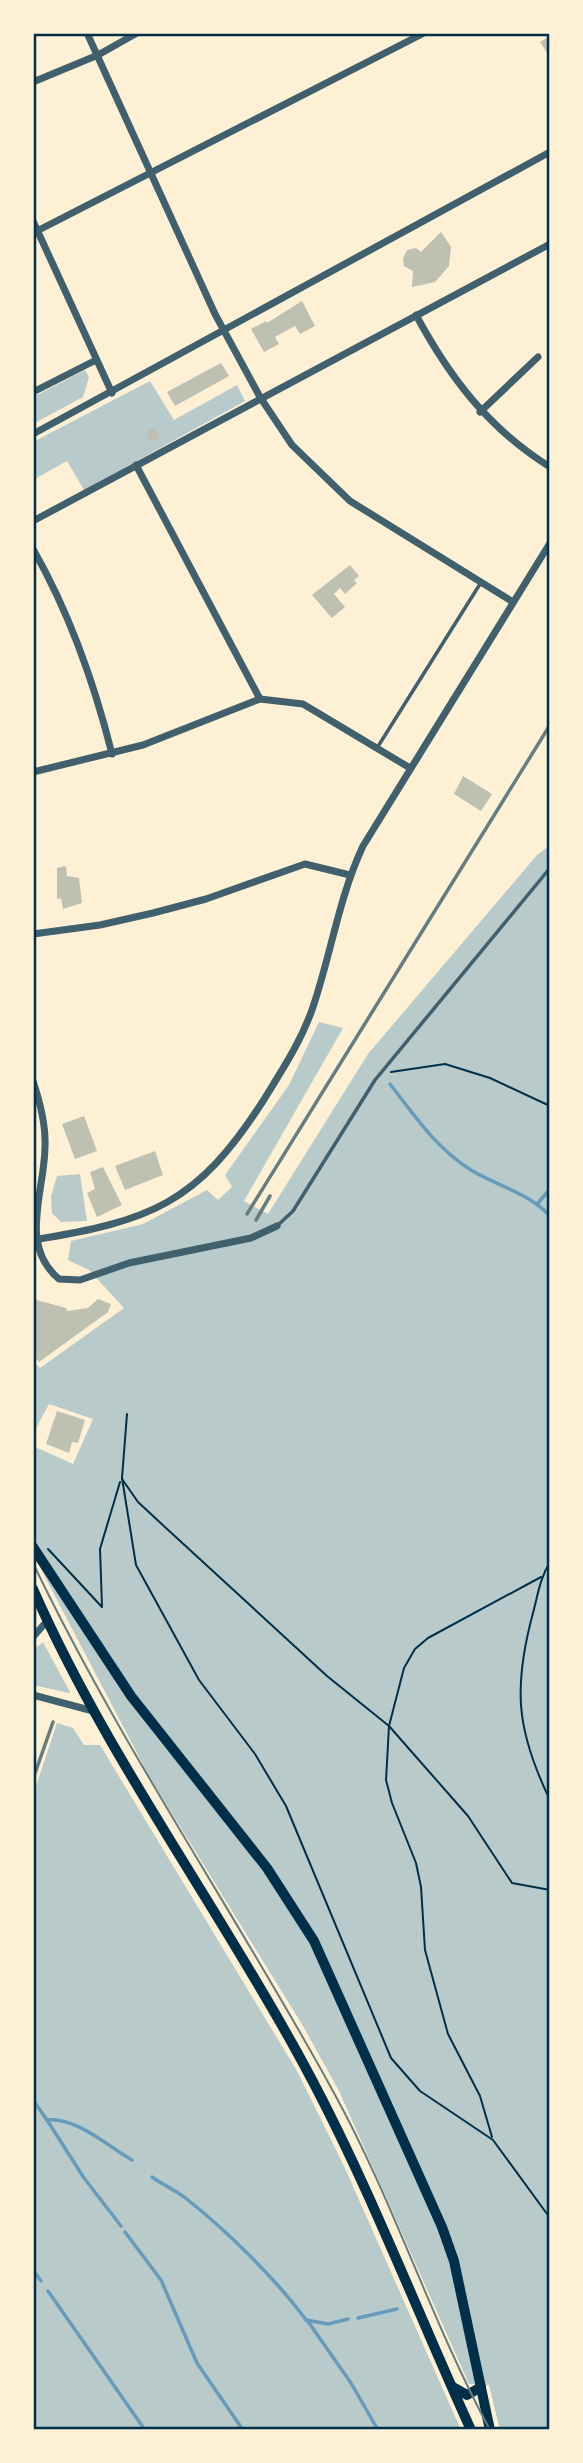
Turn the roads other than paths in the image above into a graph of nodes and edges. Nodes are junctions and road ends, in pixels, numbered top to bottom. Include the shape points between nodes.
1 (87, 33) edge
2 (137, 33) edge
3 (424, 33) edge
4 (98, 55) junction
5 (33, 82) edge
6 (550, 152) edge
7 (150, 171) junction
8 (33, 221) edge
9 (35, 232) edge
10 (550, 244) edge
11 (416, 315) junction
12 (224, 330) junction
13 (538, 357) dead end
14 (96, 360) junction
15 (33, 392) edge
16 (112, 393) junction
17 (260, 397) junction
18 (480, 412) junction
19 (33, 434) edge
20 (136, 465) junction
21 (550, 467) edge
22 (33, 521) edge
23 (550, 543) edge
24 (33, 549) edge
25 (481, 583) junction
26 (513, 602) junction
27 (260, 699) junction
28 (377, 748) junction
29 (112, 754) junction
30 (410, 768) junction
31 (33, 772) edge
32 (550, 868) edge
33 (350, 874) junction
34 (33, 934) edge
35 (33, 1082) edge
36 (277, 1226) joint
37 (34, 1239) edge
38 (35, 1549) edge
39 (33, 1589) edge
40 (47, 1621) junction
41 (33, 1637) edge
42 (33, 1695) edge
43 (93, 1712) junction
44 (450, 2384) junction
45 (481, 2387) junction
46 (471, 2430) edge
47 (490, 2430) edge

1 - 4 street
2 - 4 street
3 - 7 street
4 - 5 street
4 - 7 street
6 - 12 street
7 - 9 street
7 - 12 street
8 - 9 street
9 - 14 street
10 - 11 street
11 - 17 street
11 - 18 street via 450,374
12 - 16 street
12 - 17 street
13 - 18 street
14 - 15 street
14 - 16 street
16 - 19 street
17 - 20 street
17 - 25 street via 292,445 349,500
18 - 21 street via 516,445
20 - 22 street
20 - 27 street
23 - 26 street
24 - 29 street via 84,657
25 - 26 street
25 - 28 lane
26 - 30 street
27 - 28 street via 303,704
27 - 29 street
28 - 30 street
29 - 31 street
30 - 33 street
32 - 36 lane via 380,1074 293,1211
33 - 34 street via 305,864 153,913
33 - 37 street via 330,954 291,1058 230,1151 185,1191 141,1215 109,1226
35 - 37 street via 46,1143
36 - 37 street via 251,1238 129,1263 69,1281 50,1271
38 - 45 main road via 131,1696 260,1858 314,1941 442,2227 454,2261
39 - 40 main road
40 - 41 street
40 - 43 main road
42 - 43 street
43 - 44 main road via 320,2095
44 - 45 main road via 467,2395
44 - 46 main road
45 - 47 main road

